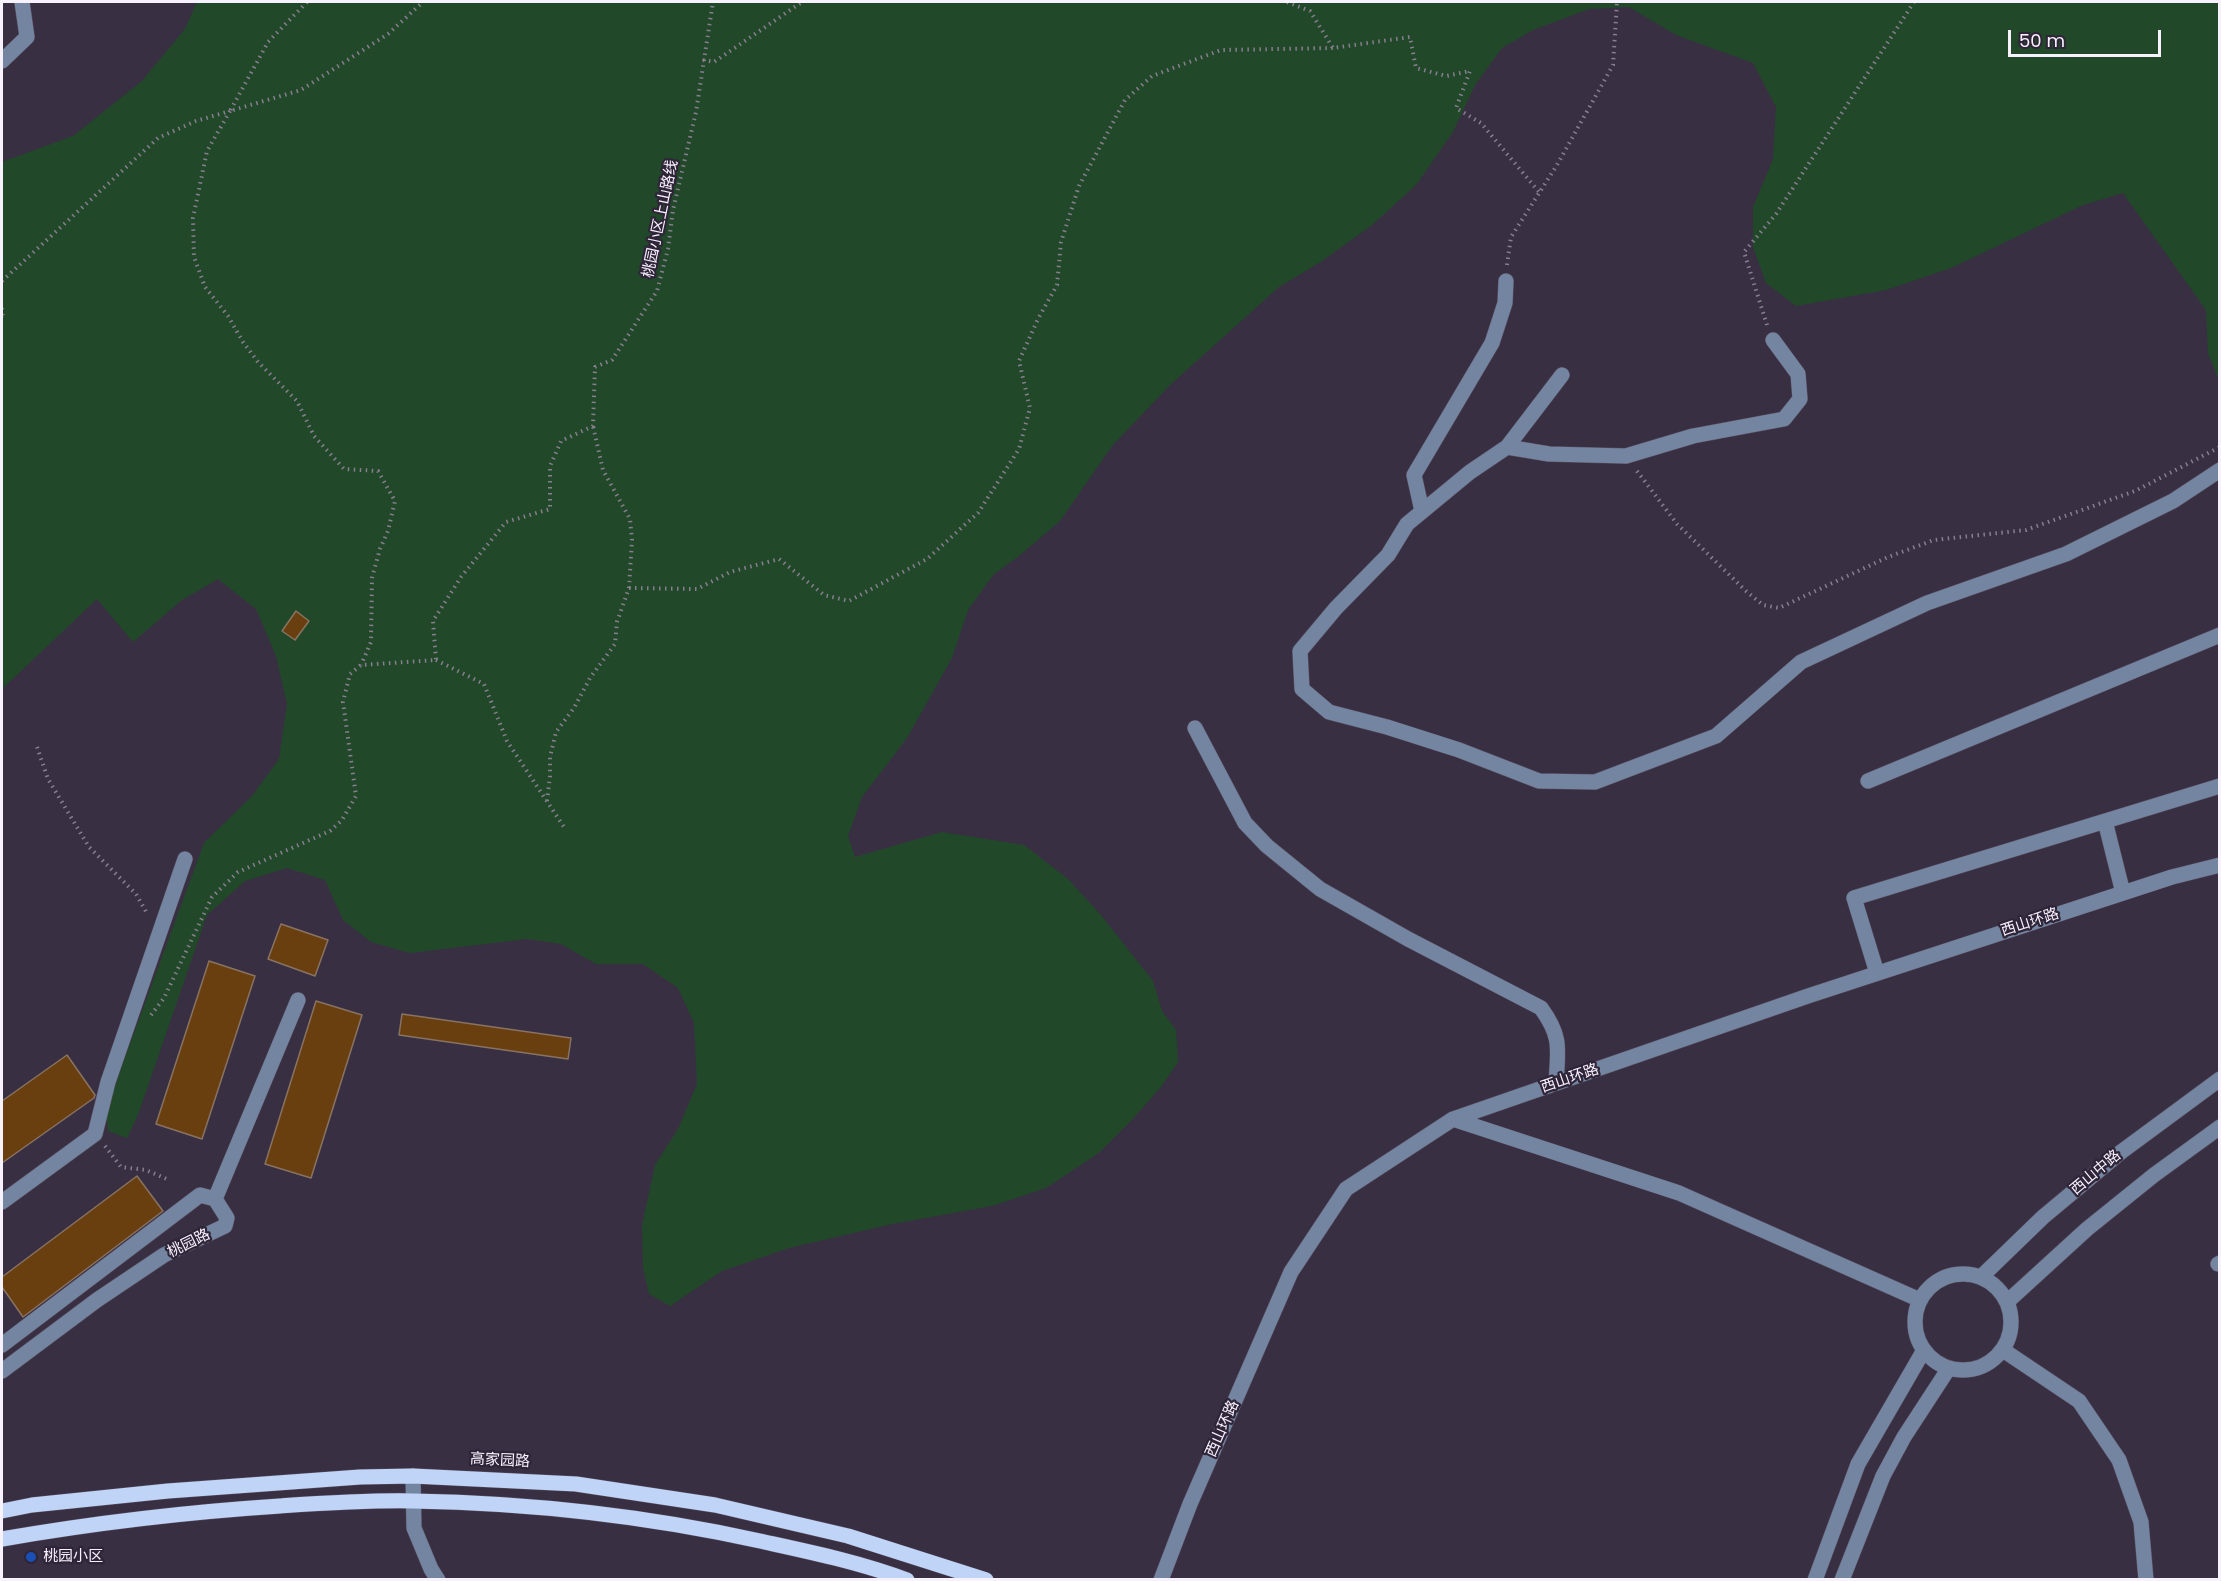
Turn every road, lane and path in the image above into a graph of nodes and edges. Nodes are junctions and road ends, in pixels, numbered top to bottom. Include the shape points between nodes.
1 (22, 2) edge
2 (308, 2) edge
3 (423, 2) edge
4 (713, 2) edge
5 (802, 2) edge
6 (1287, 2) edge
7 (1617, 2) edge
8 (1914, 2) edge
9 (1333, 48) junction
10 (703, 60) junction
11 (2, 61) edge
12 (230, 111) junction
13 (1539, 192) junction
14 (2, 281) edge
15 (1506, 281) joint
16 (2, 308) edge
17 (2, 318) edge
18 (1773, 340) joint
19 (1562, 375) dead end
20 (593, 426) junction
21 (1507, 447) junction
22 (2220, 447) edge
23 (1626, 456) junction
24 (2220, 470) edge
25 (1422, 511) junction
26 (629, 588) junction
27 (2220, 635) edge
28 (436, 660) junction
29 (361, 665) junction
30 (1195, 728) dead end
31 (37, 747) dead end
32 (1868, 781) dead end
33 (2220, 786) edge
34 (547, 801) junction
35 (2105, 821) junction
36 (564, 827) dead end
37 (185, 859) dead end
38 (2220, 865) edge
39 (2123, 893) junction
40 (159, 934) junction
41 (1877, 973) junction
42 (298, 1000) dead end
43 (149, 1018) dead end
44 (2220, 1079) edge
45 (1556, 1083) junction
46 (1453, 1119) junction
47 (2220, 1127) edge
48 (95, 1134) junction
49 (169, 1180) dead end
50 (215, 1199) junction
51 (2, 1202) edge
52 (1981, 1277) junction
53 (1920, 1300) junction
54 (2007, 1302) junction
55 (2, 1345) edge
56 (1924, 1350) junction
57 (2003, 1350) junction
58 (1949, 1368) junction
59 (2, 1371) edge
60 (413, 1476) junction
61 (413, 1501) junction
62 (2, 1511) edge
63 (2, 1539) edge
64 (438, 1580) edge
65 (907, 1580) edge
66 (986, 1580) edge
67 (1161, 1580) edge
68 (1815, 1580) edge
69 (1842, 1580) edge
70 (2146, 1580) edge

1 - 11 street via 27,37
2 - 12 path via 268,42
3 - 12 path via 388,34 301,90
4 - 10 path, 桃园小区上山路线
5 - 10 path via 714,62
6 - 9 path via 1310,11
7 - 13 path via 1613,65
8 - 18 path via 1776,214 1744,252
9 - 13 path via 1410,37 1416,68 1446,76 1470,71 1456,108 1481,123
9 - 26 path via 1221,50 1152,76 1125,100 1079,186 1060,242 1057,285 1019,361 1030,408 1019,448 978,513 927,559 849,601 825,595 779,559 730,572 697,589
10 - 20 path, 桃园小区上山路线 via 696,112 657,291 612,360 595,367
12 - 14 path via 158,138
12 - 29 path via 207,151 194,218 194,257 205,287 258,362 297,401 314,436 329,453 344,469 378,471 395,501 372,578 371,642
13 - 15 path via 1511,237
15 - 25 street via 1505,303 1492,343 1414,475
16 - 17 path
18 - 23 street via 1798,374 1800,399 1784,419 1693,436
19 - 21 street
20 - 26 path via 603,470 630,519
20 - 28 path via 561,441 550,466 550,509 506,522 461,577 433,621
21 - 23 street via 1549,454
21 - 25 street
22 - 23 path via 2124,495 2026,530 1934,540 1779,608 1763,605 1677,524
24 - 25 street via 2173,501 2066,554 1927,603 1801,662 1716,736 1595,782 1539,781 1459,750 1329,712 1302,688 1300,651 1388,555 1407,524
26 - 34 path via 617,621 615,644 556,732
27 - 32 street
28 - 29 path
28 - 34 path via 484,684 507,741
29 - 43 path via 350,674 343,702 356,795 342,820 330,831 238,872 212,897 164,998
30 - 45 street via 1245,823 1320,889 1541,1008 1553,1026 1558,1045
31 - 40 path via 48,778 89,847 136,894
33 - 35 street
34 - 36 path
35 - 39 street
35 - 41 street via 1854,898
37 - 40 street
38 - 39 street, 西山环路
39 - 41 street, 西山环路
40 - 48 street via 108,1082
41 - 45 street, 西山环路
42 - 50 street
44 - 52 street, 西山中路 via 2112,1159 2043,1217
45 - 46 street, 西山环路
46 - 53 street via 1679,1193
46 - 67 street, 西山环路 via 1346,1190 1291,1272 1190,1503
47 - 54 street via 2087,1229
48 - 49 path via 121,1167 146,1170
48 - 51 street
50 - 55 street, 桃园路 via 200,1195
50 - 59 street, 桃园路 via 227,1218 225,1226 164,1255
52 - 53 street via 1953,1275 1929,1288
52 - 54 street via 1994,1284
53 - 56 street via 1915,1330
54 - 57 street via 2012,1323
56 - 58 street via 1929,1358
56 - 68 street via 1858,1464
57 - 58 street via 1982,1367 1969,1371
57 - 70 street via 2079,1401 2120,1460 2141,1522
58 - 69 street via 1883,1476
60 - 61 street
60 - 62 main road, 高家园路 via 168,1491
60 - 66 main road, 高家园路 via 576,1484 715,1505 848,1536
61 - 63 main road via 349,1501 195,1512
61 - 64 street via 414,1528
61 - 65 main road via 584,1511 699,1528 872,1566

